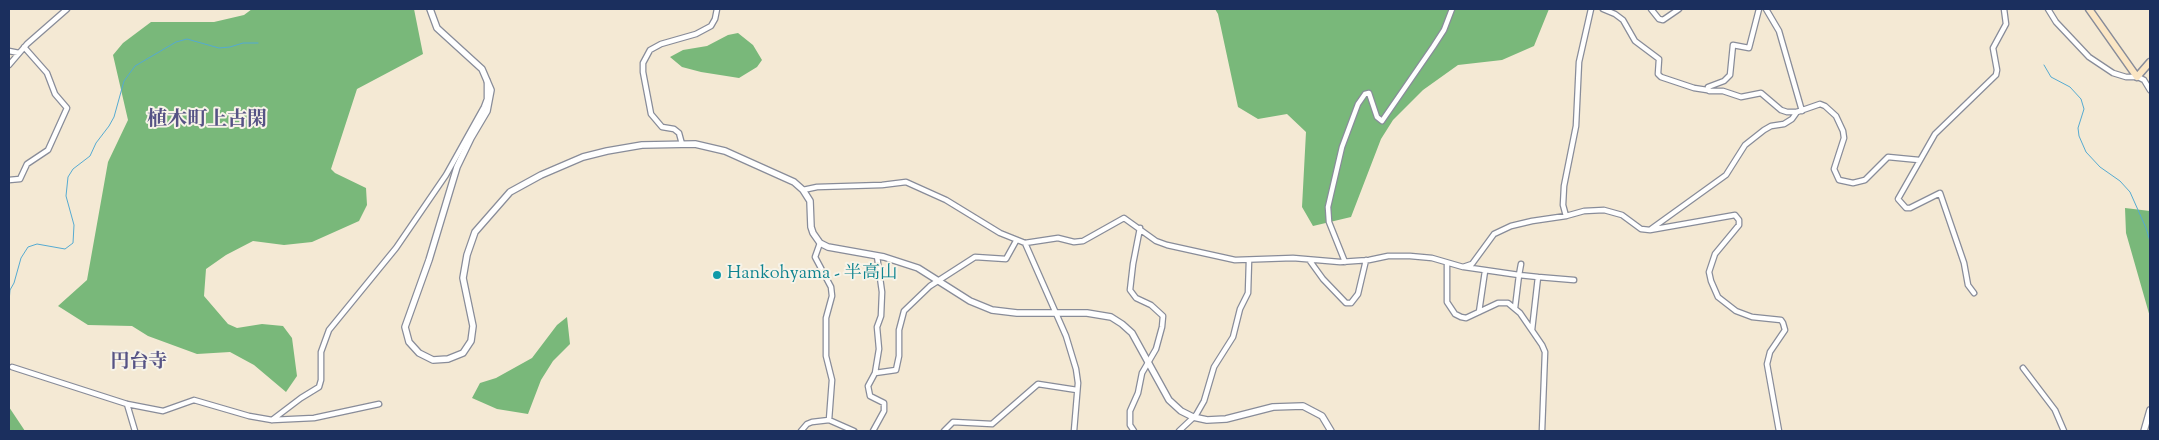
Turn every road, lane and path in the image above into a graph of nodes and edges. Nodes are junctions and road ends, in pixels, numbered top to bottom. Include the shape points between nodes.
1 (67, 9) edge
2 (430, 9) edge
3 (717, 9) edge
4 (1452, 9) edge
5 (1591, 9) edge
6 (1601, 9) edge
7 (1651, 9) edge
8 (1679, 9) edge
9 (1760, 9) edge
10 (1766, 9) edge
11 (2004, 9) edge
12 (2048, 9) edge
13 (2089, 9) edge
14 (24, 47) junction
15 (9, 51) edge
16 (19, 53) junction
17 (2150, 62) edge
18 (9, 65) edge
19 (2137, 77) junction
20 (488, 79) junction
21 (1707, 90) junction
22 (2150, 90) edge
23 (1799, 111) junction
24 (682, 144) junction
25 (1919, 160) junction
26 (9, 180) edge
27 (803, 190) junction
28 (1566, 216) junction
29 (1140, 228) junction
30 (1650, 230) junction
31 (1016, 241) junction
32 (1025, 243) junction
33 (820, 244) junction
34 (877, 256) junction
35 (1249, 260) junction
36 (1310, 260) junction
37 (1366, 260) junction
38 (1345, 262) junction
39 (1447, 264) junction
40 (1521, 264) dead end
41 (1462, 267) junction
42 (1485, 271) junction
43 (1520, 275) junction
44 (1538, 277) junction
45 (938, 280) junction
46 (1574, 280) dead end
47 (1974, 293) dead end
48 (1515, 308) junction
49 (1479, 312) junction
50 (1054, 313) junction
51 (1532, 330) junction
52 (1148, 364) junction
53 (12, 367) dead end
54 (2023, 368) dead end
55 (875, 373) junction
56 (1077, 390) junction
57 (127, 404) junction
58 (379, 404) dead end
59 (2150, 410) edge
60 (1194, 418) junction
61 (272, 420) junction
62 (830, 420) junction
63 (135, 431) edge
64 (801, 431) edge
65 (854, 431) edge
66 (873, 431) edge
67 (944, 431) edge
68 (1074, 431) edge
69 (1134, 431) edge
70 (1179, 431) edge
71 (1332, 431) edge
72 (1542, 431) edge
73 (1780, 431) edge
74 (2064, 431) edge
75 (2144, 431) edge

1 - 14 street
2 - 20 street via 437,28 482,69
3 - 24 street via 711,26 661,44 650,50 643,63 651,114 662,127 674,129
4 - 38 street via 1444,30 1382,121 1377,117 1369,93 1358,104 1342,147 1328,207 1329,222
5 - 6 street
5 - 28 street via 1579,62 1576,126 1564,186
6 - 21 street via 1624,20 1635,41 1659,60 1658,74 1661,77
7 - 8 street via 1663,20
9 - 21 street via 1749,48 1733,45 1730,75
10 - 23 street via 1779,30
11 - 25 street via 2006,24 1993,48 1996,75 1943,124
12 - 19 street via 2089,57 2114,73
13 - 19 main road
14 - 16 street
14 - 26 street via 47,73 55,94 67,108 48,150 27,164 20,179
15 - 16 street
16 - 18 street
17 - 19 main road
19 - 22 street via 2144,80
20 - 24 street via 491,90 487,111 457,167 429,260 404,327 409,342 419,353 433,360 463,353 471,341 471,305 463,278 467,255 475,232 510,192 583,157 642,145
20 - 61 street via 484,107 446,175 396,248 329,330 321,352 319,387
21 - 23 street via 1742,97 1761,94 1781,110
23 - 25 street via 1820,104 1836,116 1844,138 1834,169 1839,180 1853,183 1864,180 1888,157
23 - 30 street via 1784,124 1764,130 1745,146 1726,175
24 - 27 street via 725,151 794,182
25 - 47 street via 1898,199 1910,208 1940,193 1968,284
27 - 31 street via 906,182 946,200
27 - 33 street via 810,201 813,233
28 - 30 street via 1604,210 1622,215 1641,229
28 - 41 street via 1503,228 1485,244 1472,264
29 - 32 street via 1124,218 1083,241 1058,238
29 - 35 street via 1167,245 1222,258
29 - 52 street via 1130,290 1136,298 1163,316 1156,349
30 - 73 street via 1737,216 1739,225 1724,242 1709,272 1718,297 1736,311 1783,323 1784,330 1770,352 1767,364
31 - 32 street
31 - 45 street via 1006,259 975,257
32 - 50 street
33 - 34 street via 840,251
33 - 62 street via 815,257 831,287 832,296 826,318 826,356 832,380
34 - 45 street via 918,268
34 - 55 street via 882,292
35 - 36 street
35 - 60 street via 1248,293 1233,337 1217,360 1204,401
36 - 37 street via 1322,279 1346,304 1358,294
36 - 38 street
37 - 38 street
37 - 39 street via 1410,256 1432,258
39 - 41 street
39 - 49 street via 1449,306 1466,318
40 - 43 street
41 - 42 street
42 - 43 street
42 - 49 street
43 - 44 street
43 - 48 street
44 - 46 street
44 - 51 street
45 - 50 street via 970,301 992,310
45 - 55 street via 904,311 896,370
48 - 49 street via 1508,303 1498,303
48 - 51 street
50 - 52 street via 1111,317 1132,333
50 - 56 street via 1069,346 1077,376
51 - 72 street via 1546,352
52 - 60 street via 1168,400
52 - 69 street via 1130,411 1130,425
53 - 57 street
54 - 74 street via 2054,410
55 - 66 street via 868,386 870,396 884,403 884,411
56 - 67 street via 1038,384 992,424 953,422
56 - 68 street
57 - 61 street via 163,411 194,400
57 - 63 street
58 - 61 street via 314,418
59 - 75 street
60 - 70 street
60 - 71 street via 1226,419 1273,407 1303,406 1322,416
62 - 64 street via 812,422
62 - 65 street

